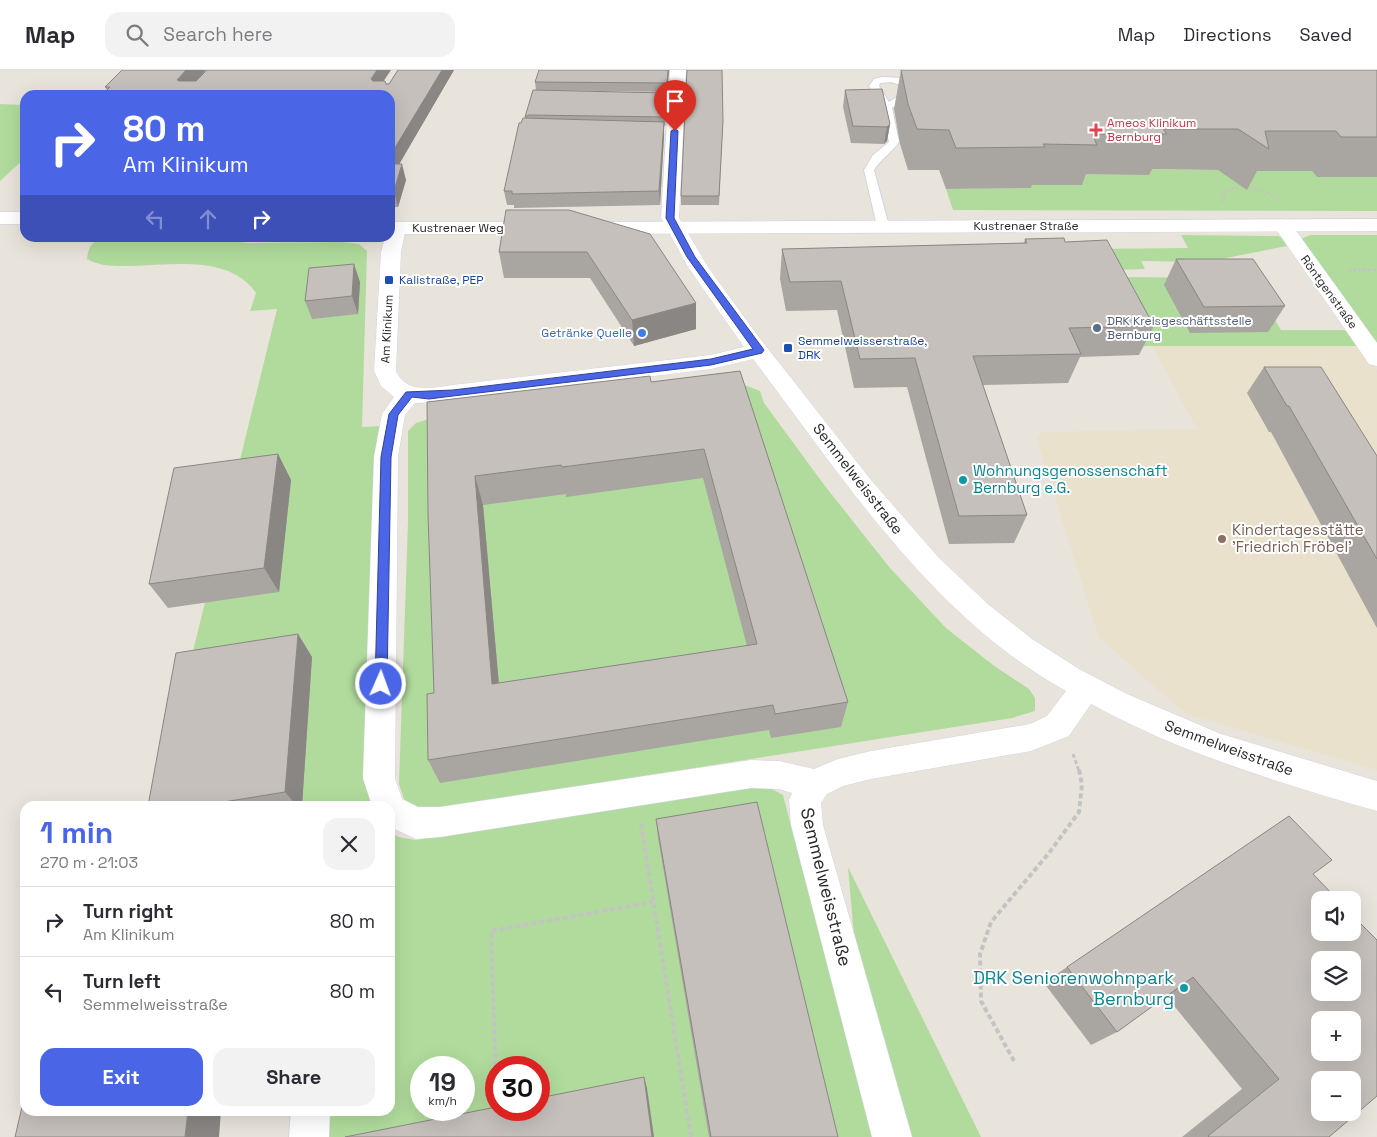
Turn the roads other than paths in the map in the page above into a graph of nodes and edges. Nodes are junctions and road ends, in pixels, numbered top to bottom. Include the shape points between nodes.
1 (678, 70) edge
2 (906, 70) edge
3 (905, 82) junction
4 (887, 107) junction
5 (0, 218) edge
6 (20, 218) edge
7 (1282, 225) junction
8 (1377, 225) edge
9 (882, 226) junction
10 (395, 228) edge
11 (556, 228) edge
12 (576, 228) edge
13 (675, 228) junction
14 (392, 242) edge
15 (759, 350) junction
16 (1377, 359) edge
17 (409, 394) junction
18 (1086, 687) junction
19 (816, 784) junction
20 (1377, 796) edge
21 (386, 801) edge
22 (395, 812) edge
23 (311, 1116) edge
24 (310, 1137) edge
25 (892, 1137) edge

1 - 13 street via 670,131 670,218
2 - 3 lane
3 - 4 lane via 911,86 910,92
3 - 4 lane via 885,78 877,81 874,86
4 - 9 lane via 894,142 868,170
5 - 6 street
7 - 8 street, Kustrenaer Straße
7 - 9 street, Kustrenaer Straße
7 - 16 street, Röntgenstraße
9 - 13 street, Kustrenaer Straße
10 - 11 street, Kustrenaer Weg
12 - 13 street
13 - 15 street, Semmelweisstraße
14 - 17 street, Am Klinikum via 385,371 395,390
15 - 17 street, Am Klinikum via 701,363 453,393
15 - 18 street, Semmelweisstraße via 889,519 928,564 980,614 1029,651
17 - 21 street via 394,414 386,457 378,778
18 - 19 street, Semmelweisstraße via 1058,726 1031,737 871,765 838,773
18 - 20 street, Semmelweisstraße via 1204,742
19 - 22 street via 779,775 751,774 440,822 416,823
19 - 25 street, Semmelweisstraße via 805,800 807,825
23 - 24 street

